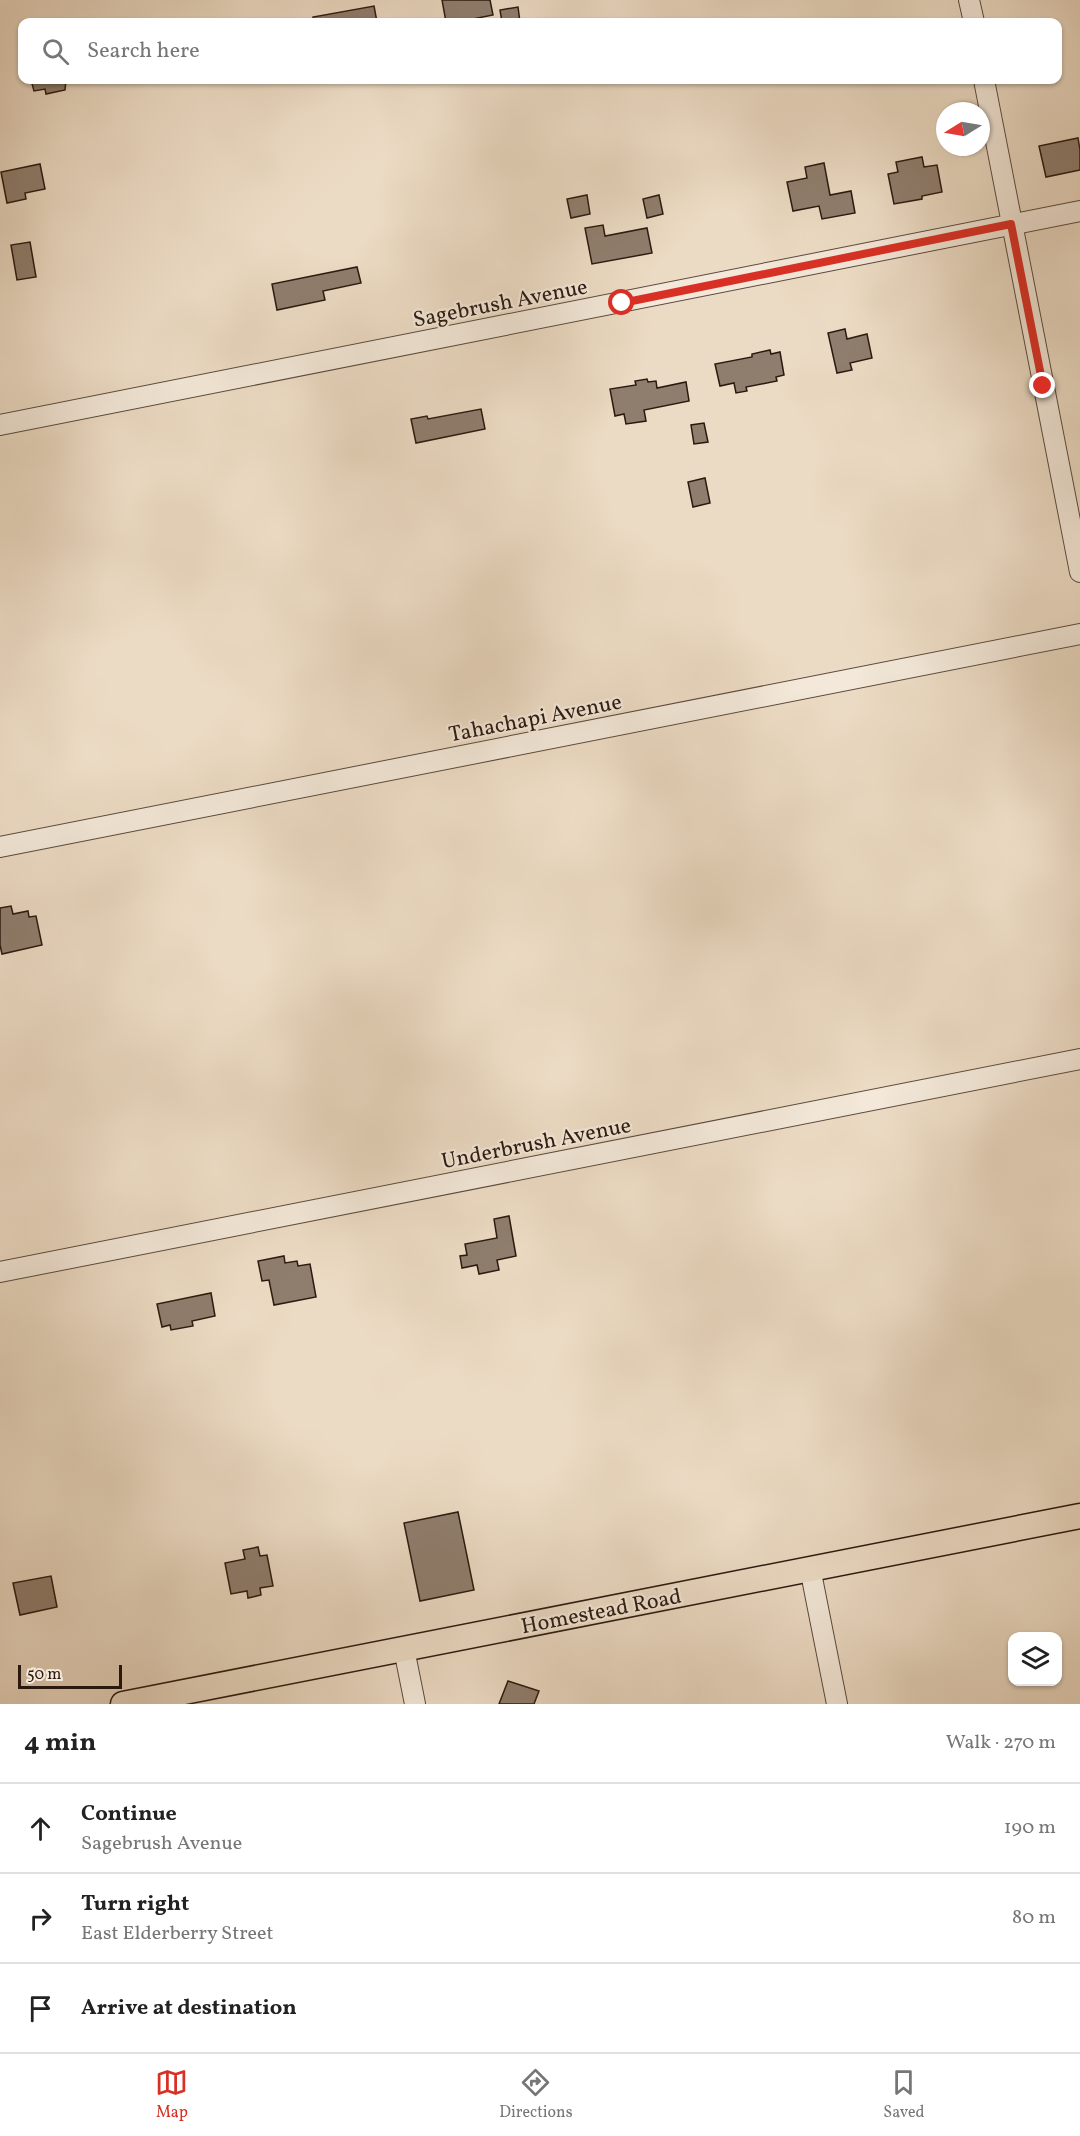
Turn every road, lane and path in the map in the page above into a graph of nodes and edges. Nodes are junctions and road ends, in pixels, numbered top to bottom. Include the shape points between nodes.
1 (969, 0) edge
2 (973, 18) edge
3 (985, 84) edge
4 (1080, 211) edge
5 (1011, 224) junction
6 (0, 425) edge
7 (1080, 572) edge
8 (1080, 634) edge
9 (0, 847) edge
10 (1080, 1059) edge
11 (0, 1272) edge
12 (1080, 1516) edge
13 (810, 1568) junction
14 (404, 1649) junction
15 (123, 1704) edge
16 (415, 1704) edge
17 (837, 1704) edge

1 - 2 street
3 - 5 street
4 - 5 street, Sagebrush Avenue
5 - 6 street, Sagebrush Avenue
5 - 7 street
8 - 9 street, Tahachapi Avenue
10 - 11 street, Underbrush Avenue
12 - 13 main road, Homestead Road
13 - 14 main road, Homestead Road
13 - 17 street
14 - 15 main road, Homestead Road
14 - 16 street

